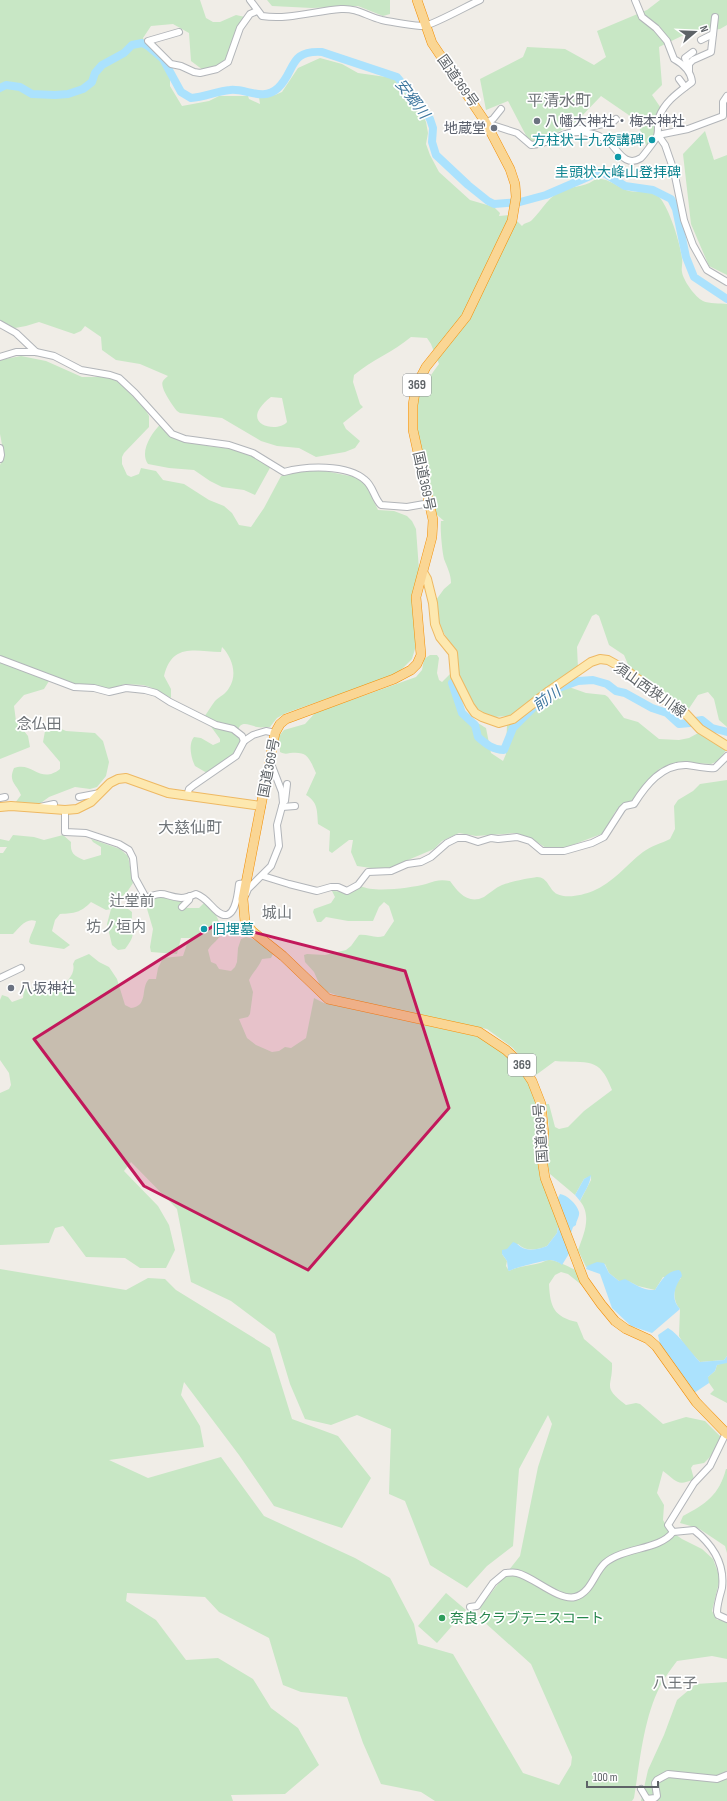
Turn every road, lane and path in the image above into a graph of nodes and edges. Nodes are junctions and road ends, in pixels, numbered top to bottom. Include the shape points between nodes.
1 (250, 0) edge
2 (417, 0) edge
3 (480, 0) edge
4 (635, 0) edge
5 (257, 11) junction
6 (715, 17) dead end
7 (425, 26) junction
8 (179, 32) dead end
9 (713, 34) junction
10 (701, 40) dead end
11 (693, 52) dead end
12 (689, 68) junction
13 (679, 79) dead end
14 (685, 87) junction
15 (727, 96) edge
16 (500, 109) dead end
17 (725, 116) edge
18 (616, 119) dead end
19 (486, 122) junction
20 (571, 132) junction
21 (658, 136) junction
22 (727, 282) edge
23 (0, 324) edge
24 (36, 352) junction
25 (0, 357) edge
26 (0, 448) edge
27 (0, 459) edge
28 (430, 504) junction
29 (422, 572) junction
30 (0, 659) edge
31 (275, 733) junction
32 (244, 741) junction
33 (727, 746) edge
34 (727, 756) edge
35 (269, 759) junction
36 (287, 784) dead end
37 (100, 793) junction
38 (188, 796) junction
39 (79, 797) dead end
40 (54, 804) dead end
41 (282, 805) junction
42 (261, 806) junction
43 (295, 806) dead end
44 (0, 807) edge
45 (39, 808) junction
46 (64, 810) junction
47 (263, 876) junction
48 (246, 883) junction
49 (190, 896) junction
50 (243, 899) junction
51 (182, 907) dead end
52 (21, 968) dead end
53 (0, 978) edge
54 (727, 1433) edge
55 (673, 1532) junction
56 (725, 1579) edge
57 (470, 1607) dead end
58 (717, 1612) junction
59 (727, 1615) edge
60 (727, 1619) edge
61 (727, 1775) edge
62 (641, 1789) dead end

1 - 5 street
2 - 7 highway, 国道369号 / 369
3 - 7 street
4 - 12 street via 642,17 670,46 674,59
5 - 7 street via 262,16 274,17 357,9 393,23
5 - 8 street via 250,14 240,28 228,62 217,69 200,73 171,64 148,41
6 - 9 street
7 - 19 highway, 国道369号 / 369 via 432,43
9 - 10 street
9 - 12 street via 711,52 693,60
11 - 12 street via 685,58
12 - 14 street via 692,82
13 - 14 street
14 - 21 street via 666,104 659,118
15 - 17 street via 723,102
16 - 19 street via 493,119
17 - 21 street
18 - 20 street via 613,122
19 - 20 street via 517,133 531,145
19 - 28 highway, 国道369号 / 369 via 510,169 516,197 512,220 466,317 426,367 416,386 413,405 414,430
20 - 21 street via 594,134 609,142 622,158 631,161 641,158
21 - 22 street via 665,145 674,171 692,245 707,270
23 - 24 street via 16,333
24 - 25 street via 16,352
24 - 28 street via 54,356 81,370 119,378 172,434 185,439 229,445 253,453 284,472 314,467 332,468 357,475 365,480 381,505 407,507
26 - 27 street
28 - 29 highway, 国道369号 / 369 via 432,537
29 - 31 highway, 国道369号 / 369 via 416,597 421,655 417,664 394,679 286,719
29 - 33 main road, 須山西狭川線 via 427,579 435,624 440,637 453,654 455,676 470,706 482,717 499,723 514,719 549,691 591,662 600,659 608,660 626,670 686,714 700,729
30 - 32 street via 74,688 94,688 109,692 126,688 156,693 216,725 233,730 242,736
31 - 32 street via 266,731
31 - 35 highway, 国道369号 / 369
32 - 38 street via 236,756 189,789
34 - 47 street via 715,768 678,765 669,767 648,784 634,804 622,809 604,838 564,851 542,850 530,841 517,837 491,838 478,842 457,838 420,862 391,871 368,872 358,885 347,891 331,887 317,891
35 - 41 street via 282,792
35 - 42 highway, 国道369号 / 369
36 - 41 street via 286,800
37 - 38 main road via 110,783 126,778 168,793
37 - 39 street
37 - 46 main road via 84,806
38 - 42 main road
40 - 45 street
41 - 43 street
41 - 47 street via 277,825 279,846 271,866
42 - 48 highway, 国道369号 / 369
44 - 45 main road
45 - 46 main road
46 - 49 street via 65,832 86,833 129,850 133,858 134,878 146,898 158,893 182,898
47 - 50 street via 248,889
48 - 49 street via 239,884 235,907 230,914 218,912 202,896
48 - 50 highway, 国道369号 / 369
49 - 51 street
50 - 54 highway, 国道369号 / 369 via 245,922 253,932 283,956 328,999 479,1032 520,1063 532,1081 541,1104 545,1178 584,1280 616,1320 626,1329 648,1339 656,1346 696,1402
52 - 53 street
54 - 55 street via 710,1466 694,1483 668,1525
55 - 56 street via 694,1530 704,1538 721,1562
55 - 57 street via 664,1540 604,1564 588,1588 575,1597 562,1596 517,1573 505,1573 493,1583 477,1606
56 - 58 street
58 - 59 street
58 - 60 street
61 - 62 street via 717,1779 668,1774 655,1783 655,1798 647,1799

